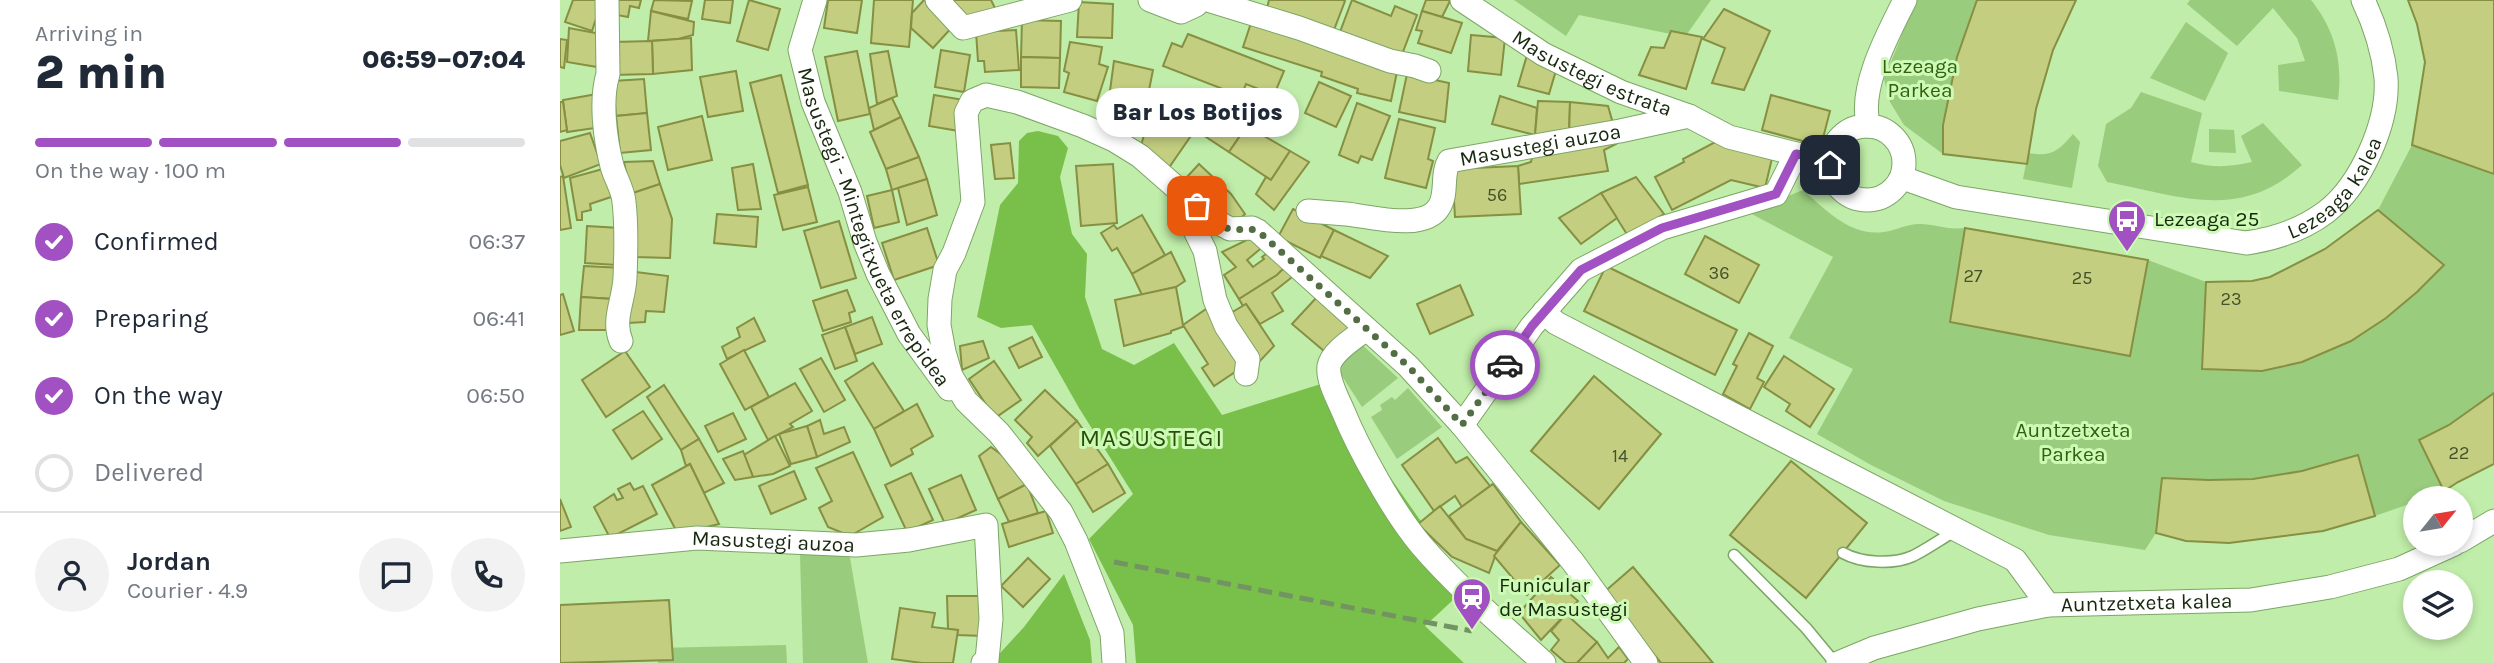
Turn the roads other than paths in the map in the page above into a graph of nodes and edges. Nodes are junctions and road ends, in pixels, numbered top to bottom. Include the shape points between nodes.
1 (607, 0) edge
2 (815, 0) edge
3 (937, 0) edge
4 (1070, 0) edge
5 (1150, 0) edge
6 (1462, 0) edge
7 (1905, 0) edge
8 (2363, 0) edge
9 (1203, 3) edge
10 (1429, 71) dead end
11 (1689, 116) junction
12 (1869, 126) junction
13 (1796, 154) junction
14 (1831, 159) junction
15 (1903, 178) junction
16 (1182, 193) junction
17 (1308, 211) dead end
18 (1544, 312) junction
19 (1366, 329) junction
20 (621, 341) dead end
21 (1246, 374) dead end
22 (966, 401) junction
23 (1462, 425) junction
24 (2494, 521) edge
25 (1958, 529) junction
26 (2473, 533) edge
27 (560, 551) edge
28 (1843, 552) dead end
29 (1734, 555) dead end
30 (2428, 556) edge
31 (2048, 605) junction
32 (983, 663) edge
33 (1114, 663) edge
34 (1545, 663) edge
35 (1646, 663) edge
36 (1837, 663) edge

1 - 20 street via 605,118 612,166 624,199 625,281 617,317
2 - 22 street, Masustegi - Mintegitxueta errepidea via 800,50 813,102 850,192 864,243 909,334 944,383
3 - 4 street via 963,28
5 - 9 street via 1181,12
6 - 11 street, Masustegi estrata via 1543,54 1621,92
7 - 12 street via 1872,77 1866,105
8 - 15 street, Lezeaga kalea via 2378,31 2386,79 2380,125 2365,163 2345,192 2327,211 2288,233 2246,243 1956,197
9 - 10 street via 1299,28
11 - 13 street, Masustegi estrata via 1729,137
11 - 17 street, Masustegi auzoa via 1449,161 1438,209 1426,217 1392,222
12 - 14 street via 1846,132
12 - 15 street via 1880,128 1898,143 1903,153
13 - 14 street
13 - 18 street via 1776,194 1662,228 1581,270
14 - 15 street via 1833,178 1840,189 1862,200 1887,195
16 - 19 street via 1230,229 1258,231
16 - 21 street via 1205,251 1214,300 1248,359
16 - 22 street via 1114,140 1000,97 986,95 972,101 966,113 973,202 944,270 939,325 951,376
18 - 23 street
18 - 25 street via 1556,323
19 - 23 street via 1408,366
19 - 34 street via 1335,354 1329,365 1351,431 1419,543
22 - 33 street via 999,433 1062,512 1112,633
23 - 35 street via 1573,562
24 - 26 street
25 - 28 lane via 1910,558 1878,562
25 - 31 street via 2015,559
27 - 32 street, Masustegi auzoa via 697,538 856,545 986,525 991,619
29 - 36 lane
30 - 31 street, Auntzetxeta kalea via 2399,569 2330,587 2251,600
31 - 36 street, Auntzetxeta kalea via 1978,619

